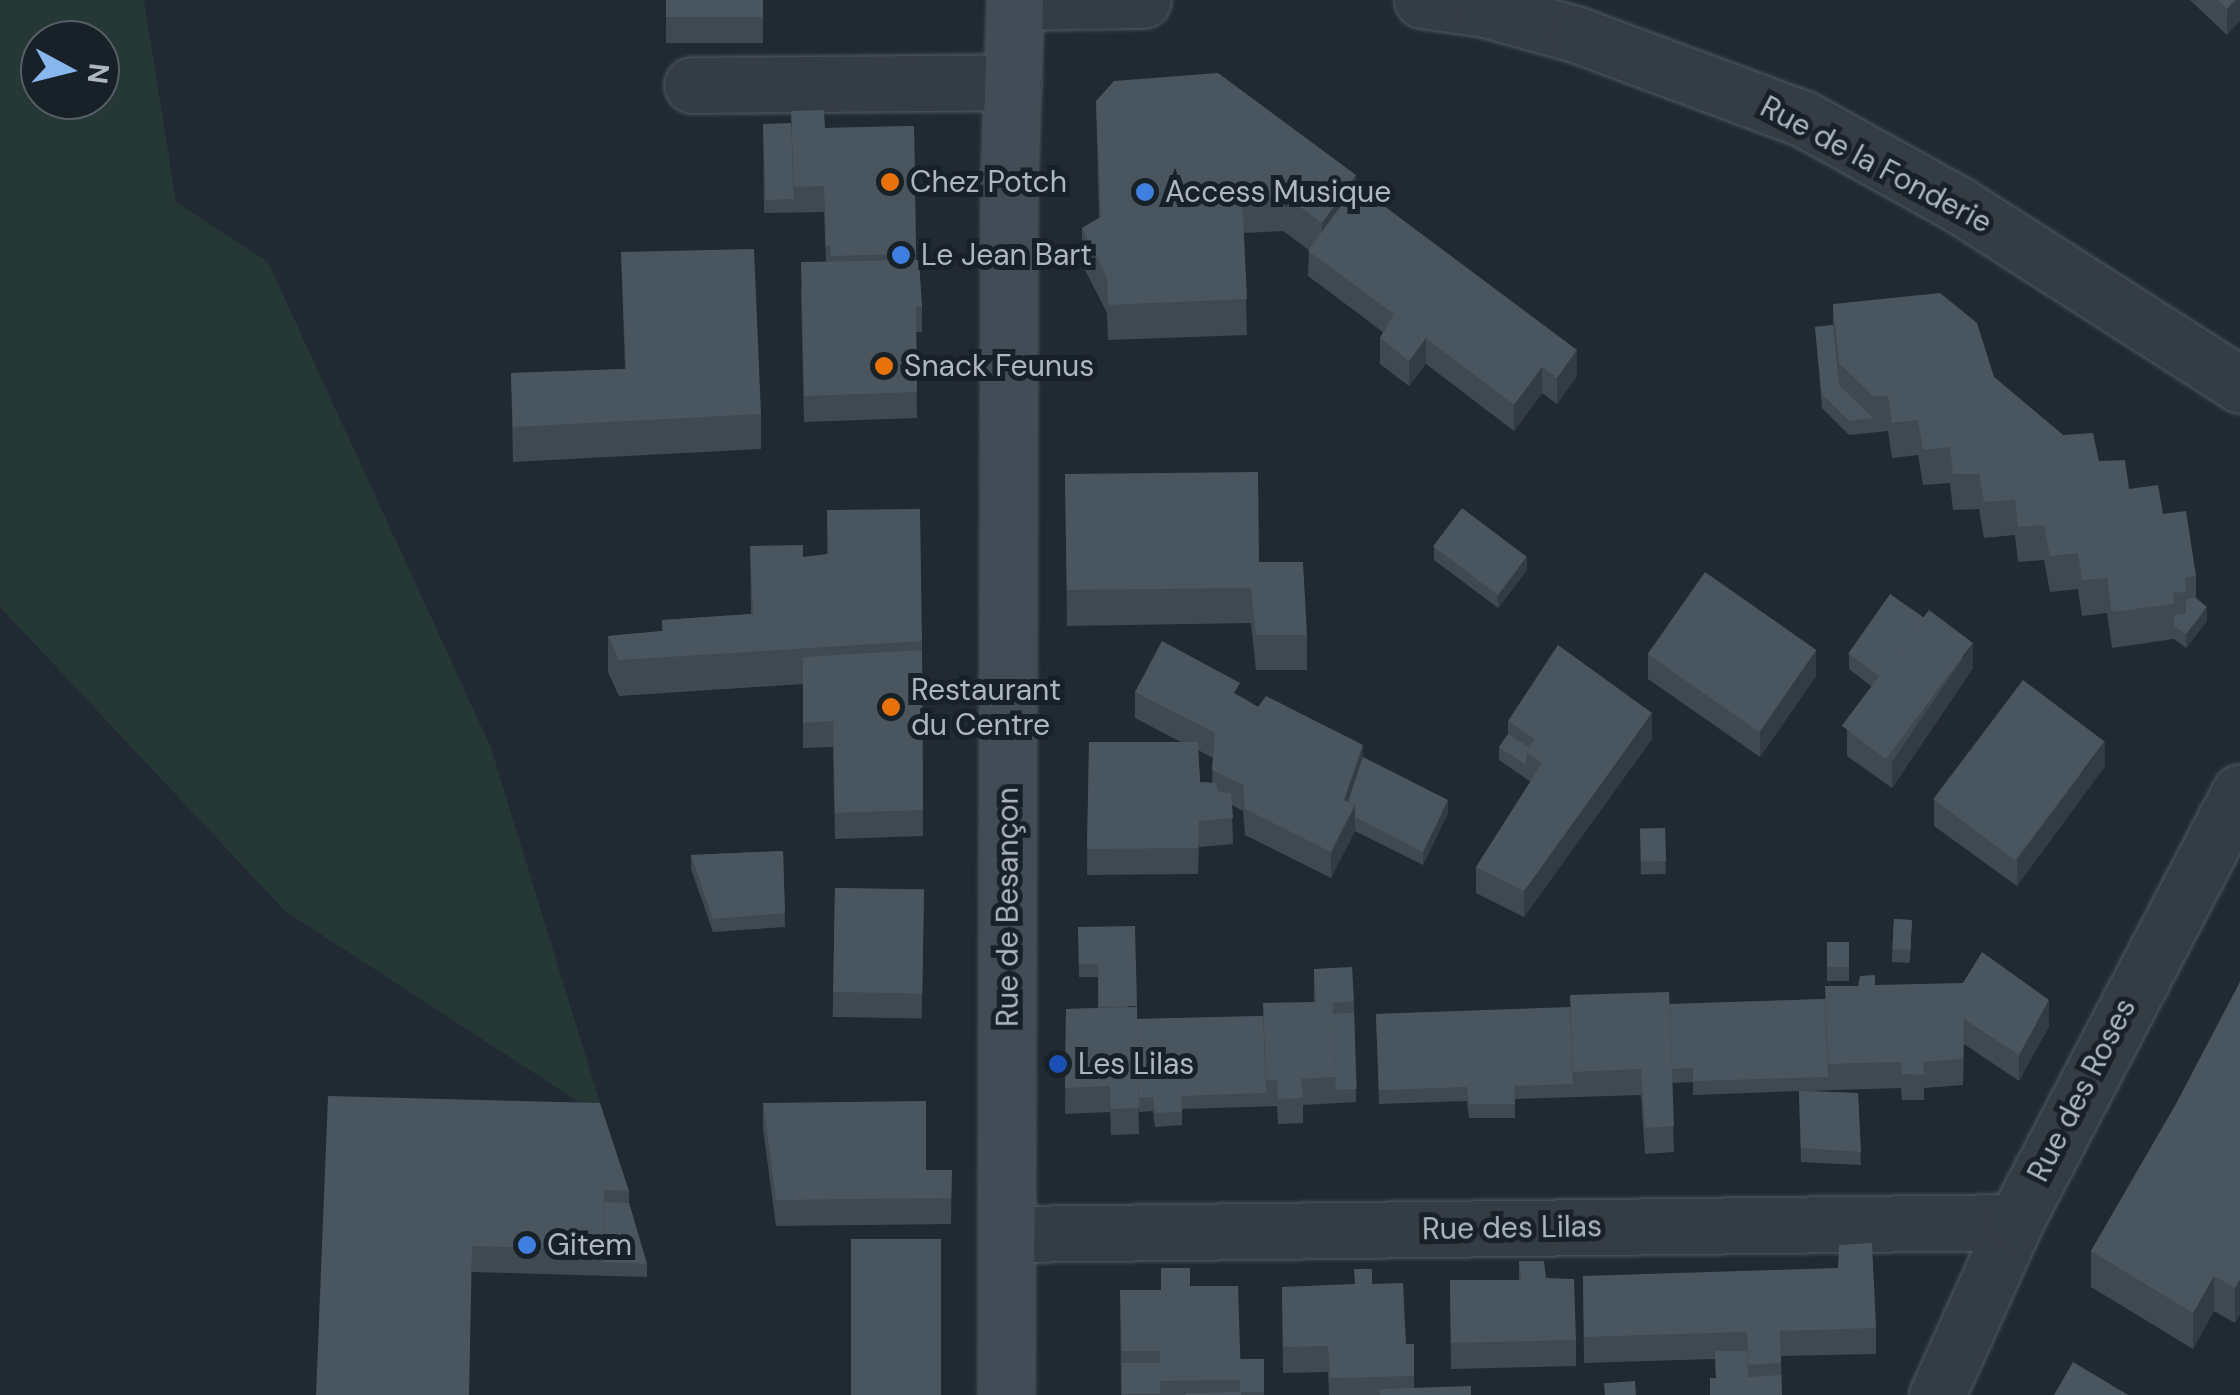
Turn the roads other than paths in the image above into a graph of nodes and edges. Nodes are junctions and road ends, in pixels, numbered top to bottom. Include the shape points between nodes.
1 (1143, 0) edge
2 (1422, 0) edge
3 (1016, 1) edge
4 (1013, 82) junction
5 (692, 84) dead end
6 (2240, 384) edge
7 (2240, 792) edge
8 (2225, 850) edge
9 (2015, 1222) junction
10 (1008, 1234) junction
11 (1006, 1395) edge
12 (1937, 1395) edge

1 - 3 street
2 - 6 street, Rue de la Fonderie via 1485,9 1578,35 1804,120 1959,205
3 - 4 main road, Rue de Besançon
4 - 5 street
4 - 10 main road, Rue de Besançon
7 - 8 street, Rue des Roses
8 - 9 street, Rue des Roses
9 - 10 street, Rue des Lilas
9 - 12 street, Rue des Roses
10 - 11 main road, Rue de Besançon

